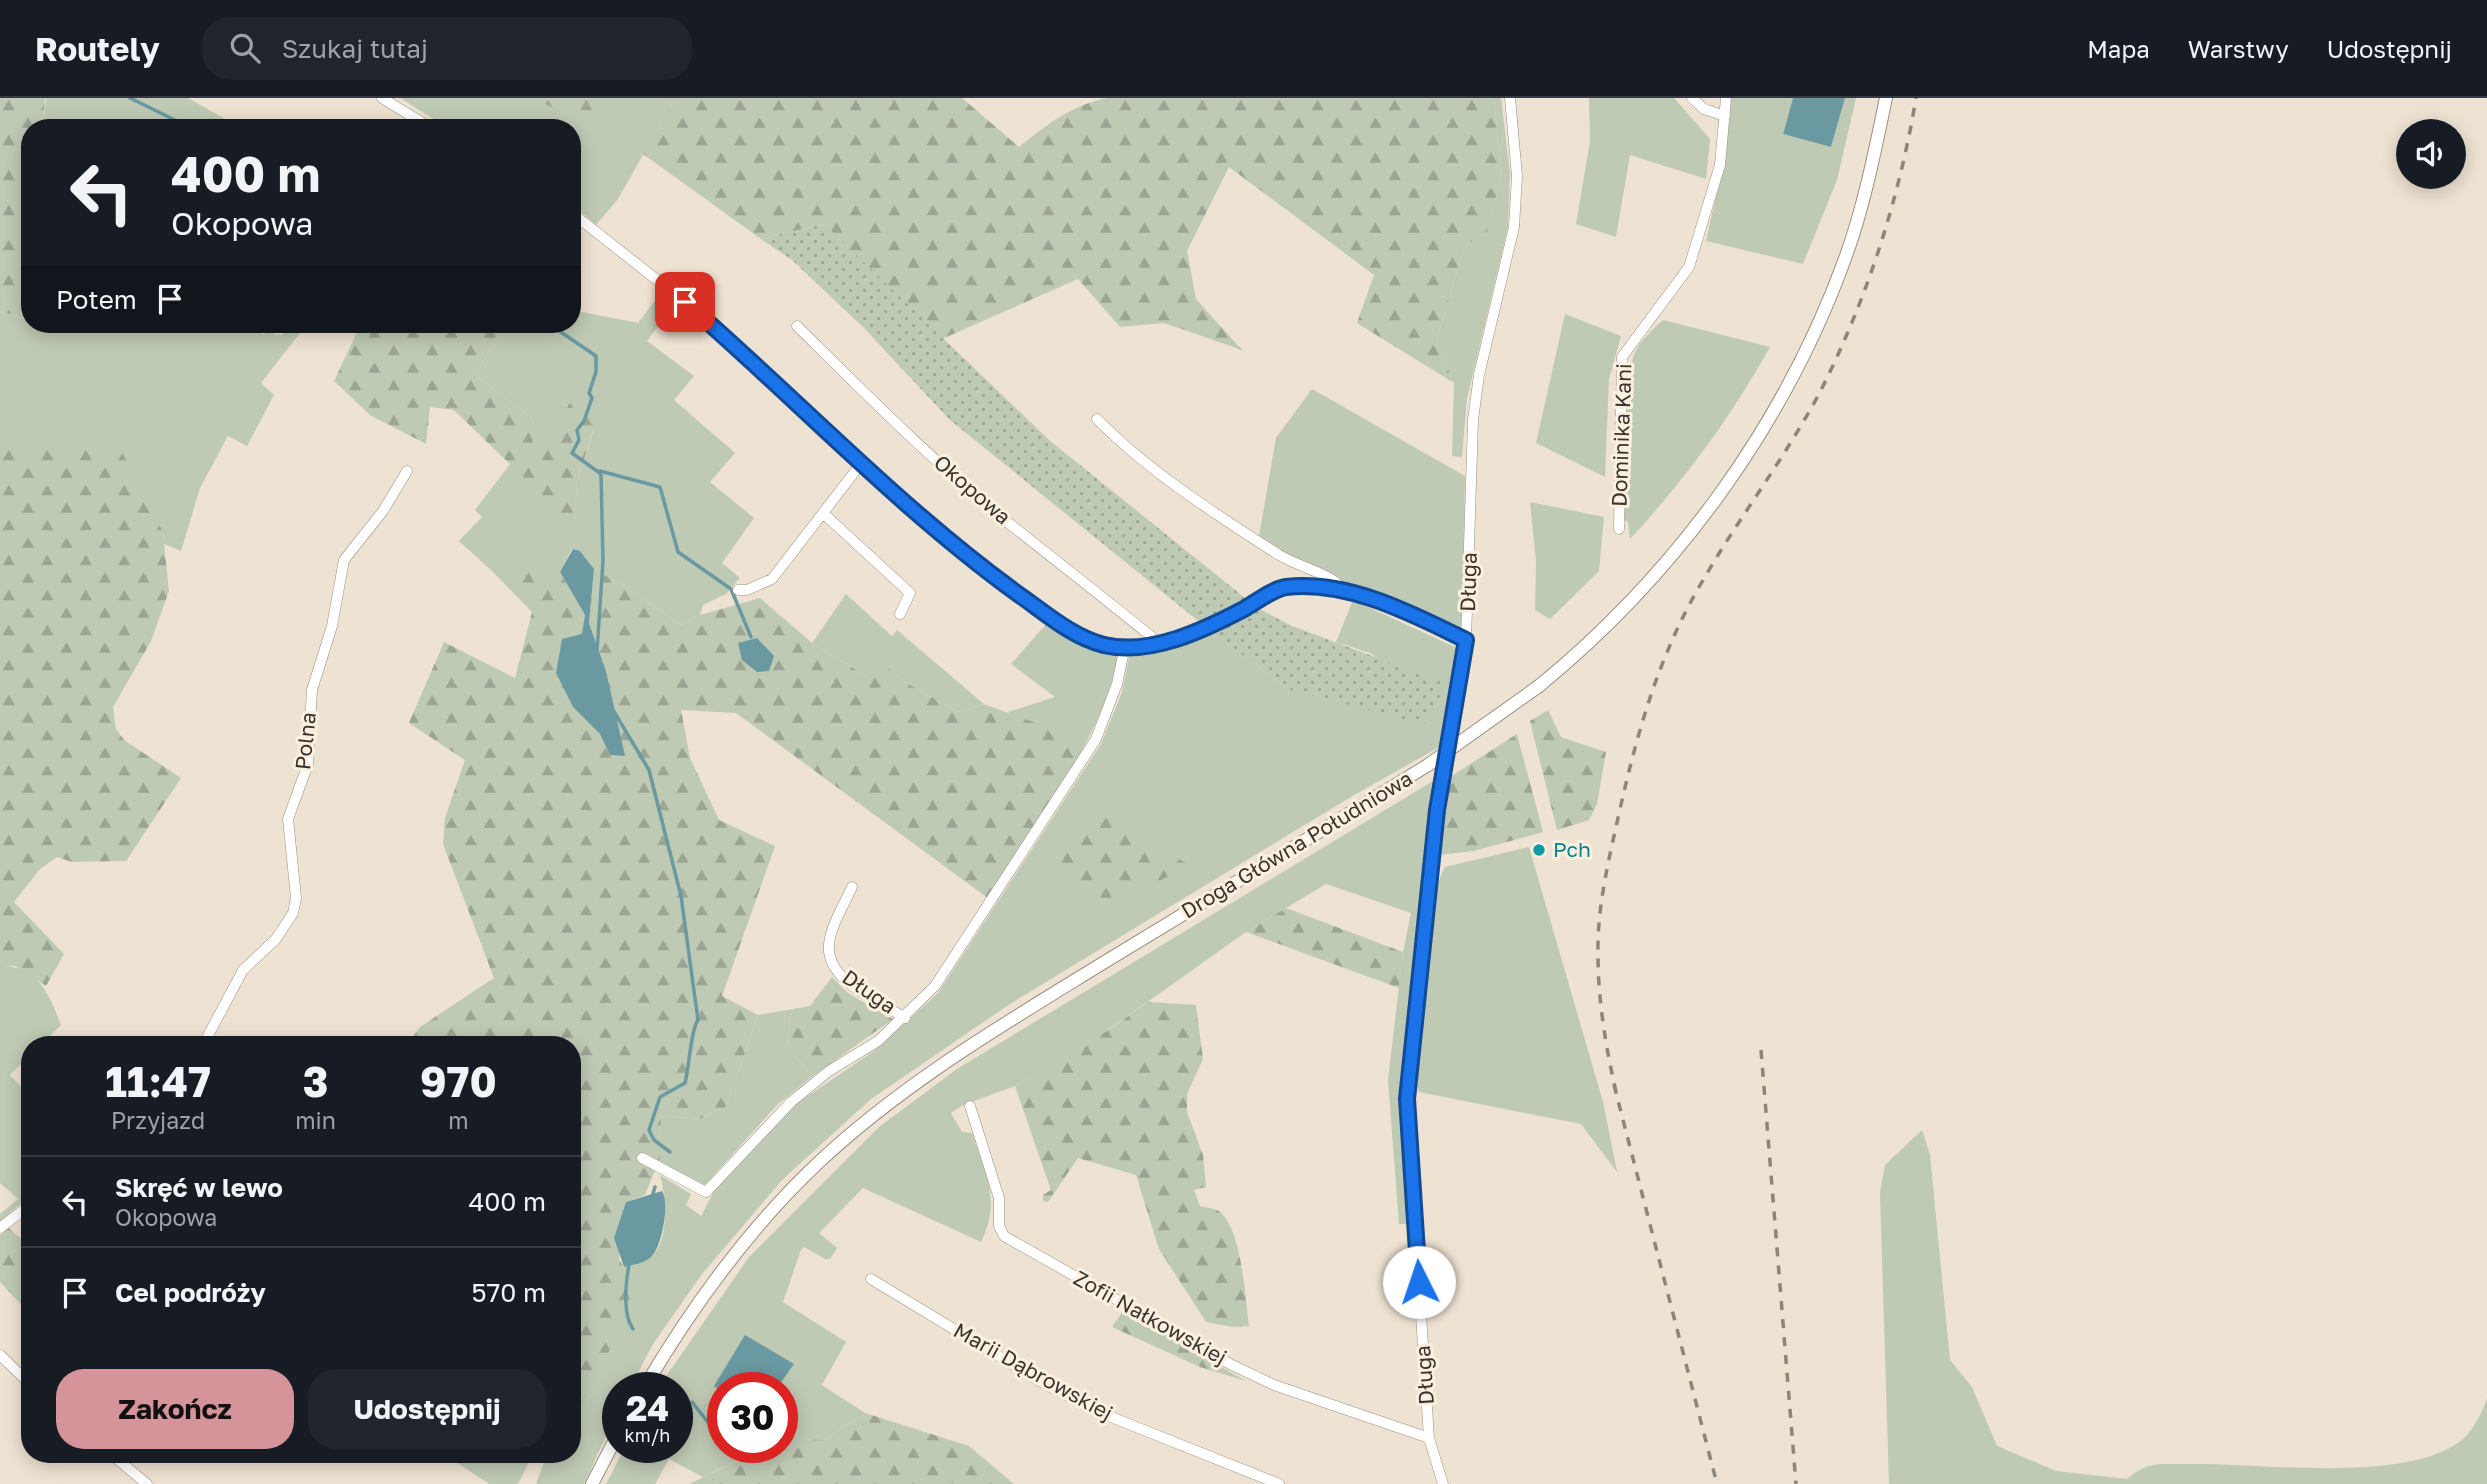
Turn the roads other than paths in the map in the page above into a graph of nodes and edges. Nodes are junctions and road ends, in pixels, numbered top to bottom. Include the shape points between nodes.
1 (1510, 98) edge
2 (1692, 98) edge
3 (1726, 98) edge
4 (1886, 98) edge
5 (389, 100) edge
6 (1725, 116) junction
7 (418, 119) edge
8 (581, 221) edge
9 (797, 326) dead end
10 (1097, 419) dead end
11 (860, 465) junction
12 (407, 471) dead end
13 (825, 515) junction
14 (1619, 529) dead end
15 (738, 590) dead end
16 (1345, 591) junction
17 (900, 614) dead end
18 (1466, 640) junction
19 (1155, 643) junction
20 (1125, 646) junction
21 (852, 887) dead end
22 (905, 1018) junction
23 (208, 1036) edge
24 (970, 1106) dead end
25 (642, 1158) dead end
26 (21, 1212) edge
27 (0, 1228) edge
28 (871, 1279) dead end
29 (0, 1355) edge
30 (654, 1372) edge
31 (21, 1375) edge
32 (1429, 1438) junction
33 (122, 1463) edge
34 (603, 1463) edge
35 (147, 1484) edge
36 (592, 1484) edge
37 (1279, 1484) edge
38 (1443, 1484) edge

1 - 18 street, Długa via 1517,176 1514,227 1472,419
2 - 6 street via 1704,109
3 - 6 street, Dominika Kani
4 - 30 main road, Droga Główna Południowa, bridge via 1870,179 1847,253 1801,359 1763,429 1713,504 1660,570 1599,634 1539,687 1428,765 1004,1024 883,1107 810,1171 745,1240
5 - 7 street
6 - 14 street, Dominika Kani via 1720,165 1689,267 1622,357
8 - 11 street via 768,374
9 - 19 street, Okopowa via 1009,524
10 - 16 street via 1185,492 1282,556 1336,581
11 - 13 street
11 - 20 street via 993,576 1063,625 1105,645
12 - 23 street, Polna via 345,560 332,626 312,690 308,764 288,820 296,898 293,913 276,939 243,970
13 - 15 street via 772,579
13 - 17 street via 910,593
16 - 18 street via 1405,611
16 - 19 street via 1284,587 1205,629
18 - 32 street, Długa via 1437,810 1407,1099
19 - 20 street
20 - 22 street via 1117,684 1096,740 935,986
21 - 22 street, Długa via 829,943 829,957 841,977
22 - 25 street via 791,1102 706,1192
24 - 32 street, Zofii Nałkowskiej via 999,1198 999,1226 1004,1236 1274,1385
26 - 27 street
28 - 37 street, Marii Dąbrowskiej via 1096,1411
29 - 31 street
32 - 38 street, Długa
33 - 35 street
34 - 36 main road

